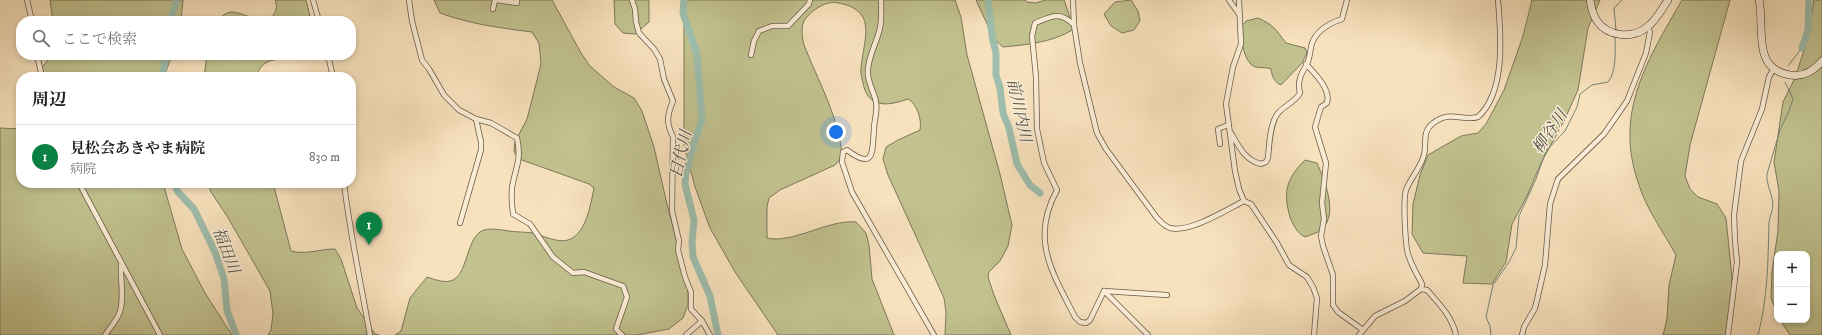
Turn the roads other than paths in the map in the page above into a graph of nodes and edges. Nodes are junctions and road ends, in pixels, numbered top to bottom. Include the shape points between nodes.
1 (27, 0) edge
2 (313, 0) edge
3 (408, 0) edge
4 (496, 0) edge
5 (517, 0) edge
6 (632, 0) edge
7 (810, 0) edge
8 (880, 0) edge
9 (1074, 0) edge
10 (1229, 0) edge
11 (1239, 0) edge
12 (1347, 0) edge
13 (1498, 0) edge
14 (1590, 0) edge
15 (1668, 0) edge
16 (1759, 0) edge
17 (493, 9) dead end
18 (31, 16) edge
19 (318, 16) edge
20 (1240, 16) junction
21 (1074, 25) junction
22 (1648, 27) junction
23 (751, 55) dead end
24 (38, 60) edge
25 (329, 60) edge
26 (1822, 61) edge
27 (1306, 64) junction
28 (1774, 68) junction
29 (41, 72) edge
30 (331, 72) edge
31 (476, 119) junction
32 (1228, 128) junction
33 (1220, 144) dead end
34 (82, 188) edge
35 (345, 188) edge
36 (1244, 201) junction
37 (460, 223) dead end
38 (121, 265) junction
39 (1421, 289) junction
40 (1104, 291) junction
41 (1167, 295) dead end
42 (702, 321) junction
43 (1363, 330) junction
44 (105, 335) edge
45 (160, 335) edge
46 (370, 335) edge
47 (622, 335) edge
48 (686, 335) edge
49 (710, 335) edge
50 (934, 335) edge
51 (1148, 335) edge
52 (1314, 335) edge
53 (1359, 335) edge
54 (1456, 335) edge
55 (1522, 335) edge
56 (1728, 335) edge

1 - 18 street
2 - 19 street
3 - 31 street via 422,60 444,95 459,110
4 - 5 street via 517,3
4 - 17 street
6 - 42 street via 639,33 660,59 664,79 673,101 667,114 667,126 673,137 672,211 679,241 678,250 691,292 691,309
7 - 23 street via 788,26 772,26 759,30
8 - 50 street via 880,28 867,70 877,112 874,147 870,157 864,160 847,150 843,152 842,162 852,192
9 - 21 street
10 - 20 street
11 - 20 street
12 - 27 street via 1342,19 1326,25 1313,41
13 - 39 street via 1499,66 1493,96 1478,117 1447,116 1427,129 1426,151 1406,190 1404,200 1408,256 1422,284
14 - 22 street via 1597,22 1603,28 1626,35
15 - 22 street
16 - 28 street via 1763,49 1768,63
20 - 32 street via 1241,44 1233,67 1226,104
21 - 36 street via 1080,63 1097,133 1157,218 1170,228 1184,228
21 - 40 street via 1066,17 1058,16 1036,23 1032,36 1038,136 1044,163 1057,190 1047,212 1043,236 1053,271 1075,317 1080,322 1086,323 1090,320
22 - 55 street via 1650,32 1646,53 1627,101 1604,134 1558,179 1550,204 1545,265 1537,300
24 - 29 street
25 - 30 street
26 - 28 street via 1801,75 1783,74
27 - 32 street via 1299,78 1298,97 1277,113 1266,162 1261,164 1241,151
27 - 43 street via 1326,89 1328,100 1321,107 1315,127 1326,163 1321,236 1333,275 1334,305 1338,312
28 - 56 street via 1762,109 1741,161 1734,215 1737,262
31 - 37 street via 481,150
31 - 47 street via 490,123 517,138 519,150 512,188 513,214 530,224 553,257 573,273 584,272 623,286 627,297 616,329
32 - 33 street via 1218,129
32 - 36 street via 1235,172
34 - 38 street
35 - 46 street
36 - 52 street via 1251,204 1289,265 1307,278 1313,287 1317,298
38 - 44 street via 120,314
38 - 45 street
39 - 43 street via 1405,301 1375,316
39 - 54 street via 1427,290 1444,309
40 - 41 street
40 - 51 street
42 - 48 street
42 - 49 street
43 - 53 street

